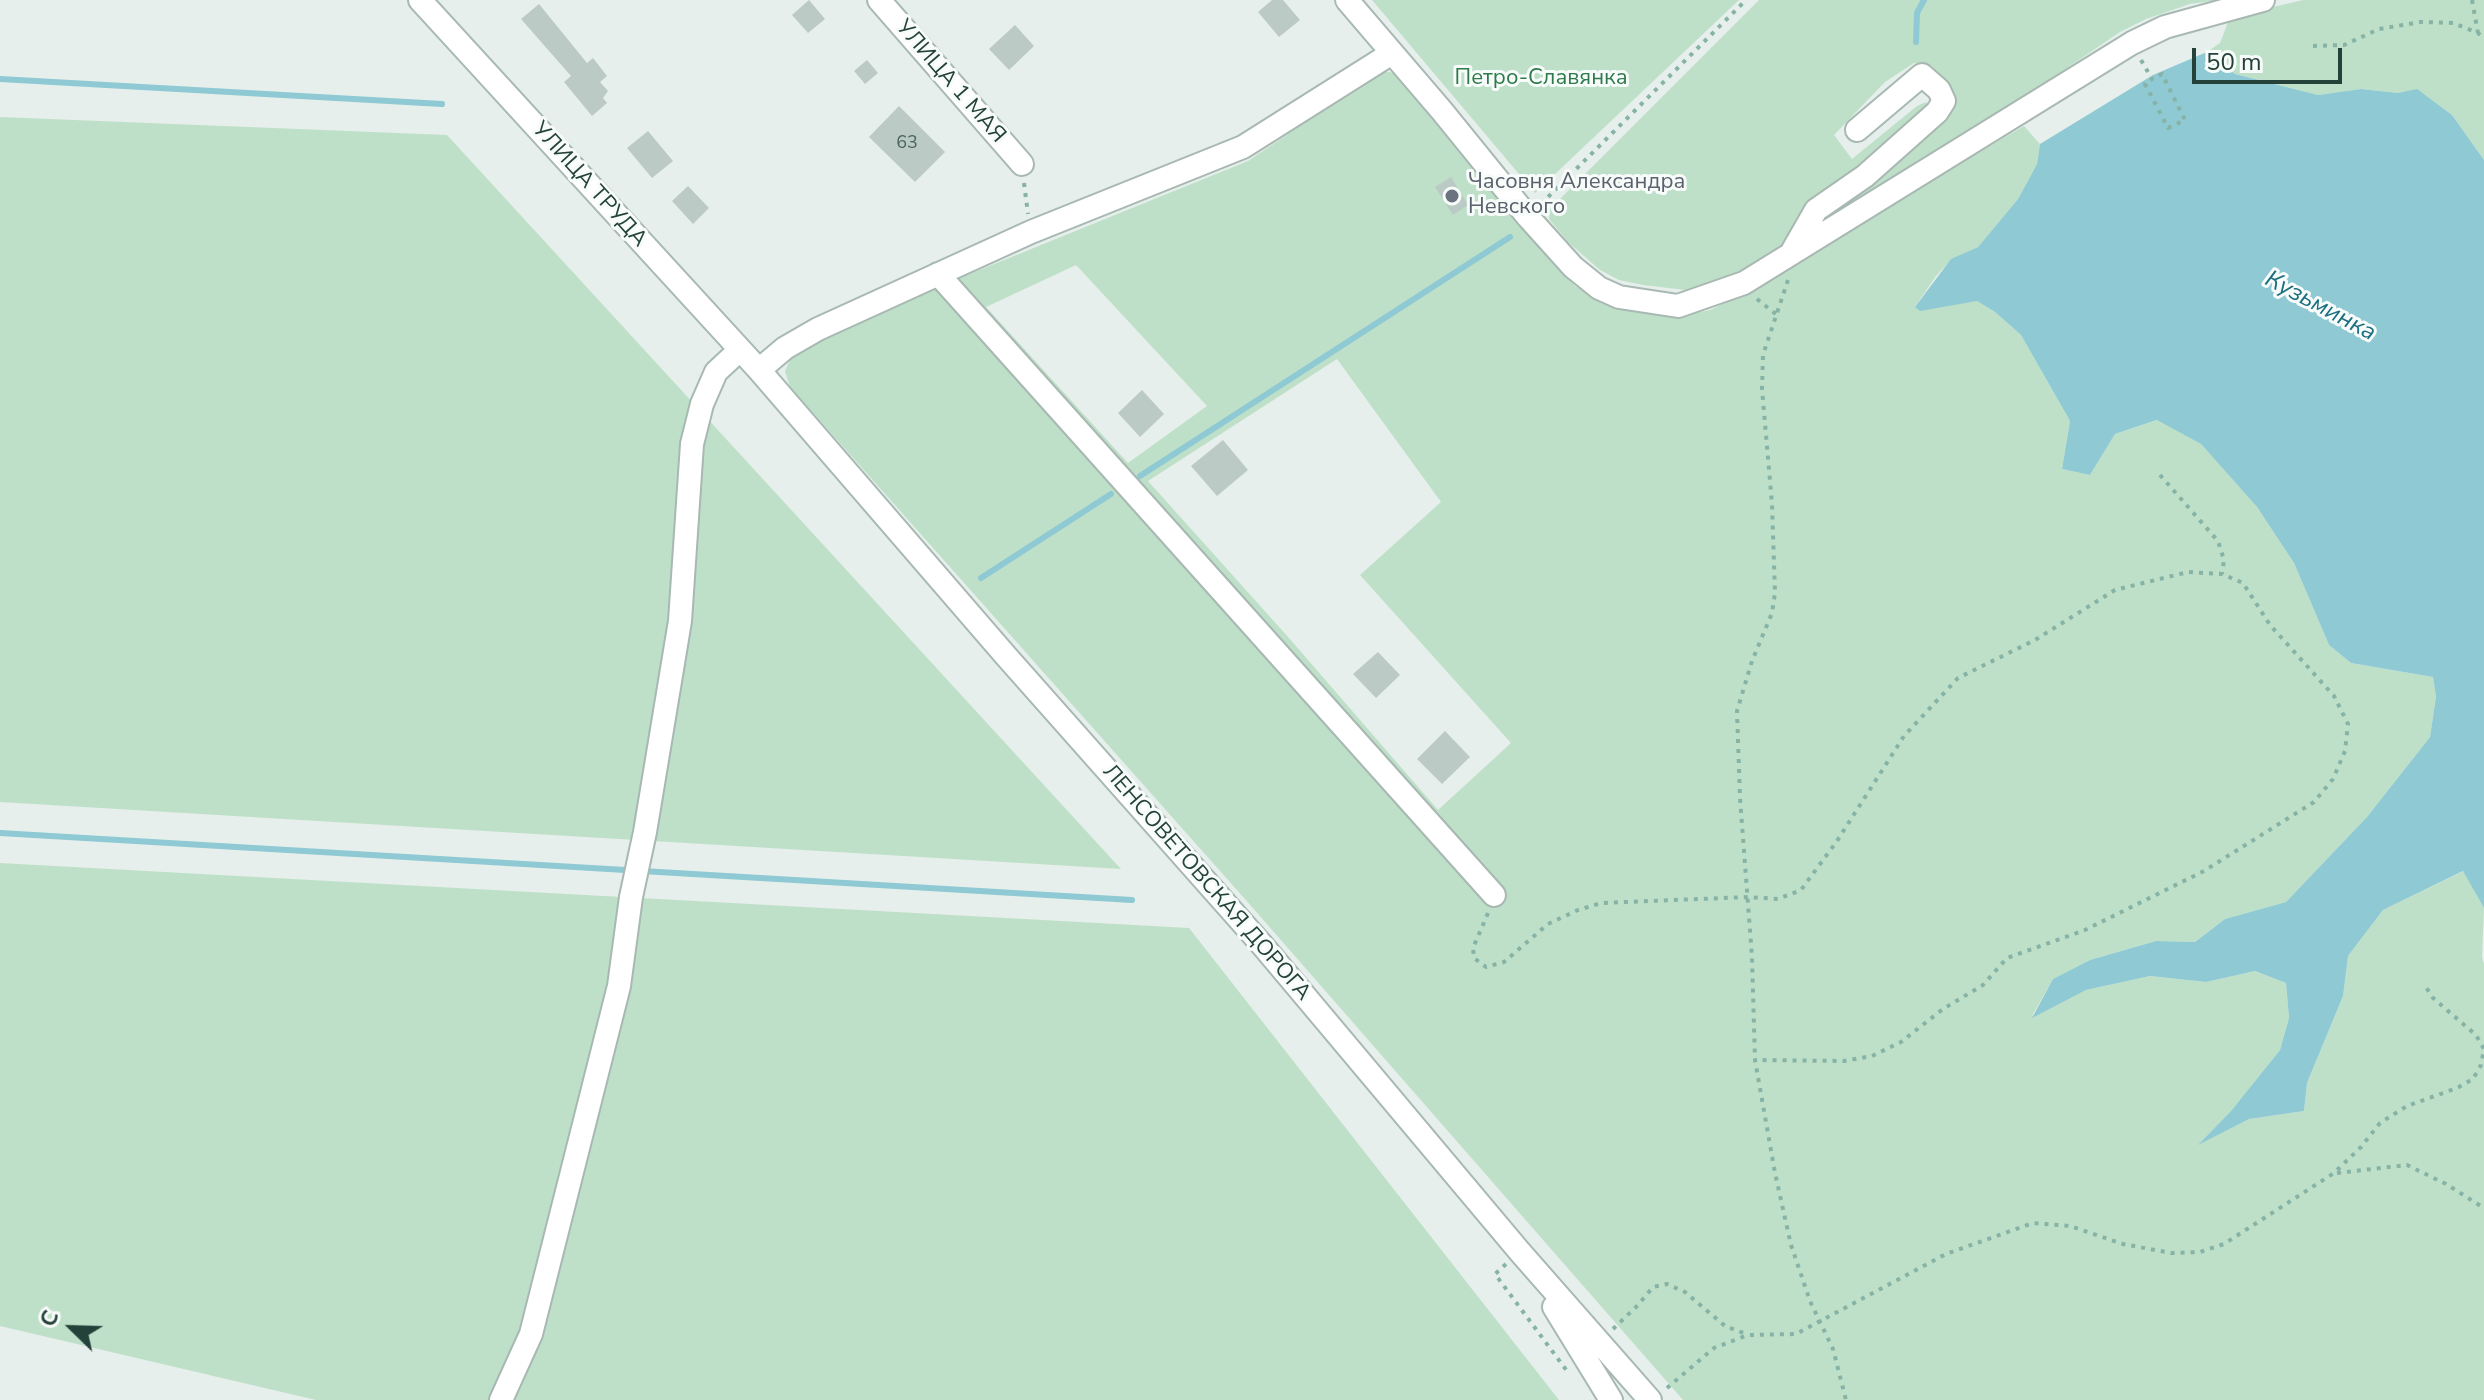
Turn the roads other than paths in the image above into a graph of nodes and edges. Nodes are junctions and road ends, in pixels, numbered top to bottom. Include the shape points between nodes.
1 (879, 0) edge
2 (1347, 0) edge
3 (2263, 0) edge
4 (430, 3) edge
5 (1392, 53) junction
6 (1857, 130) dead end
7 (1023, 171) road end
8 (1791, 253) junction
9 (938, 274) junction
10 (731, 358) dead end
11 (759, 370) junction
12 (1494, 895) road end
13 (1520, 1252) junction
14 (1656, 1396) edge
15 (501, 1400) edge
16 (1611, 1400) edge

1 - 7 street, УЛИЦА 1 МАЯ
2 - 5 street
3 - 8 street via 2165,27 2132,43
4 - 11 street, УЛИЦА ТРУДА
5 - 8 street via 1528,217 1599,288 1619,297 1678,306 1744,283
5 - 9 street via 1243,147
6 - 8 street via 1922,75 1944,101 1865,176 1816,210
9 - 11 street via 818,329
9 - 12 street
10 - 15 street via 716,372 692,444 680,621 619,986 531,1334
11 - 13 street, ЛЕНСОВЕТОВСКАЯ ДОРОГА via 1263,946
13 - 14 street, ЛЕНСОВЕТОВСКАЯ ДОРОГА via 1599,1342
13 - 16 street

